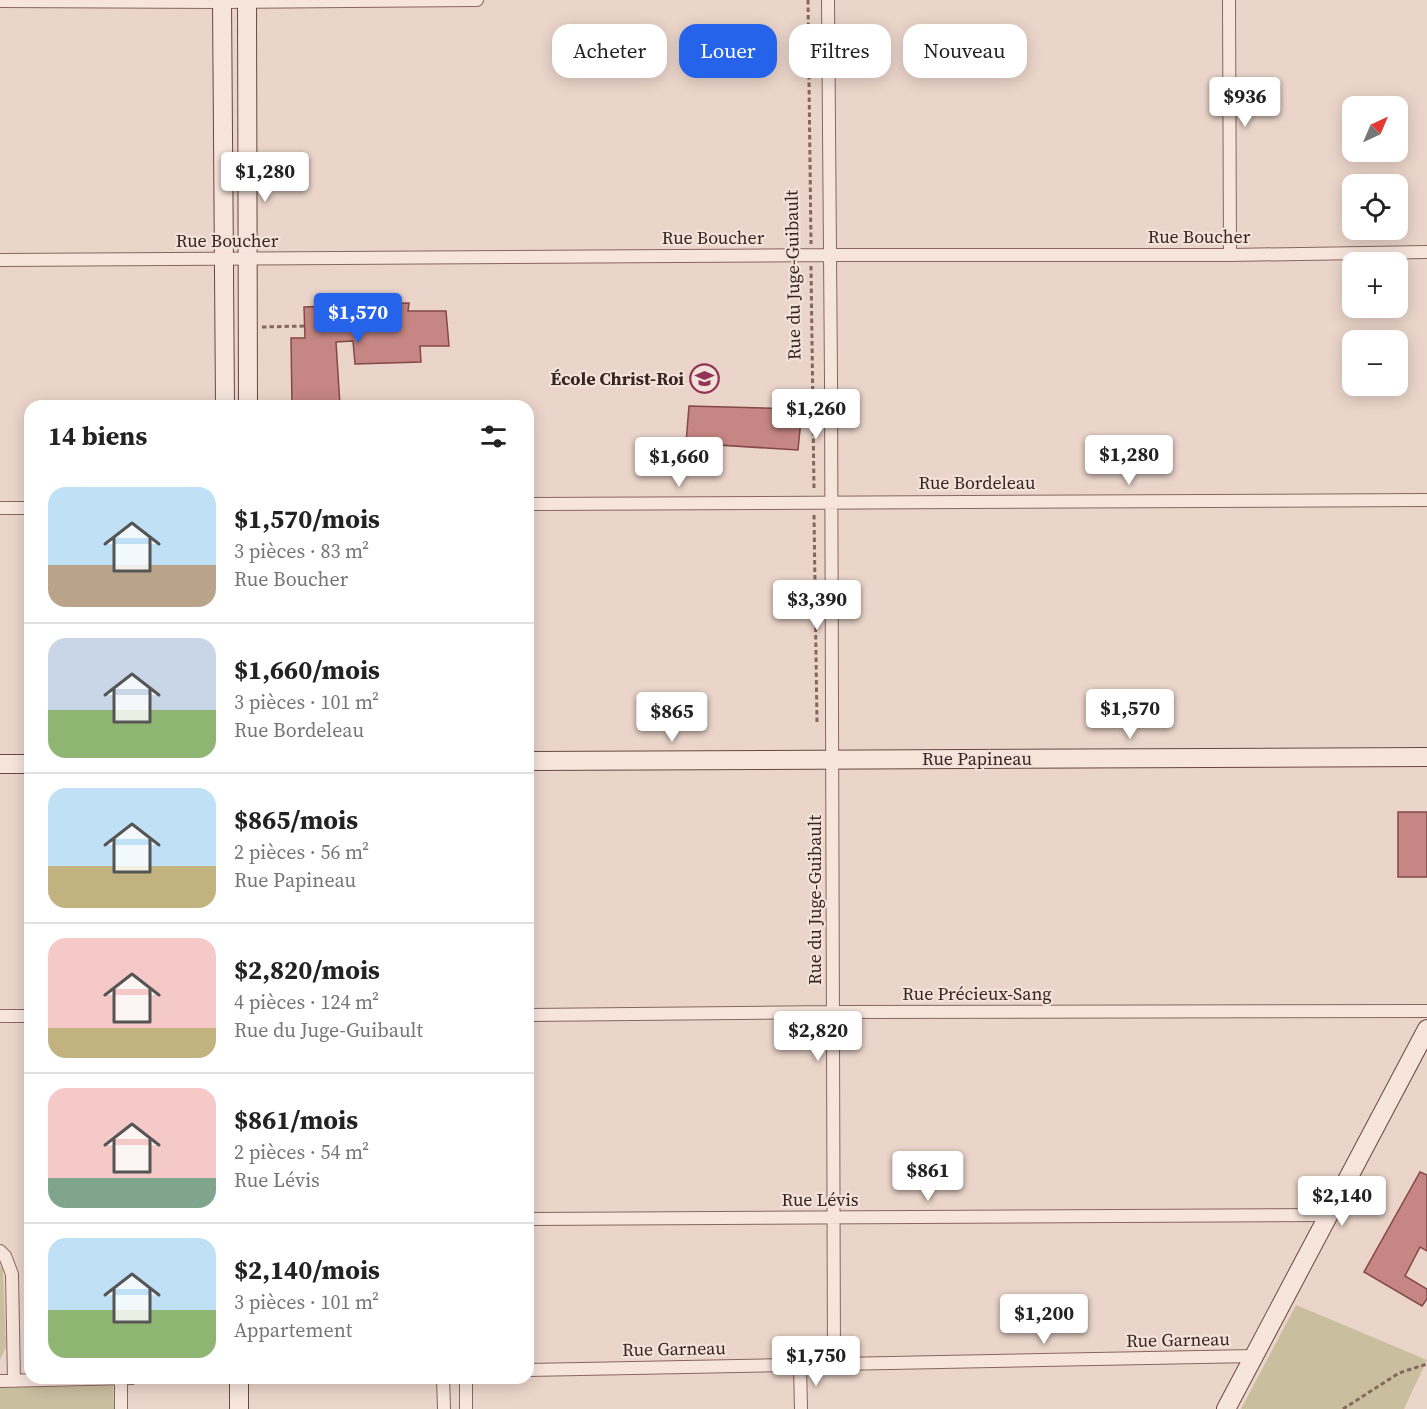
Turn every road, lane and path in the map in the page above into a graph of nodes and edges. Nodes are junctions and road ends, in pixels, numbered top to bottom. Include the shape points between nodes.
1 (477, 0) edge
2 (808, 0) edge
3 (828, 0) edge
4 (1229, 0) edge
5 (0, 1) edge
6 (222, 1) edge
7 (247, 1) edge
8 (811, 249) dead end
9 (1427, 252) edge
10 (830, 255) junction
11 (1230, 255) junction
12 (224, 259) junction
13 (247, 259) junction
14 (0, 260) edge
15 (811, 261) dead end
16 (305, 326) dead end
17 (247, 327) junction
18 (225, 400) edge
19 (248, 400) edge
20 (1427, 500) edge
21 (831, 501) junction
22 (814, 502) junction
23 (534, 504) edge
24 (0, 508) edge
25 (24, 508) edge
26 (818, 732) dead end
27 (1427, 757) edge
28 (832, 760) junction
29 (534, 761) edge
30 (0, 764) edge
31 (24, 764) edge
32 (1427, 1011) edge
33 (833, 1012) junction
34 (534, 1015) edge
35 (0, 1016) edge
36 (24, 1016) edge
37 (1427, 1029) edge
38 (1328, 1215) junction
39 (834, 1217) junction
40 (534, 1219) edge
41 (0, 1251) edge
42 (1254, 1356) junction
43 (834, 1364) junction
44 (1427, 1364) edge
45 (800, 1365) junction
46 (534, 1370) edge
47 (0, 1381) edge
48 (14, 1381) junction
49 (24, 1381) edge
50 (121, 1384) edge
51 (239, 1384) edge
52 (443, 1384) edge
53 (466, 1384) edge
54 (122, 1409) edge
55 (239, 1409) edge
56 (444, 1409) edge
57 (466, 1409) edge
58 (801, 1409) edge
59 (1226, 1409) edge
60 (1343, 1409) edge

1 - 7 street
2 - 8 path, Rue du Juge-Guibault
3 - 10 street, Rue du Juge-Guibault
4 - 11 street
5 - 6 street
6 - 7 street
6 - 12 street
7 - 13 street
9 - 11 street, Rue Boucher
10 - 11 street, Rue Boucher
10 - 13 street, Rue Boucher
10 - 21 street, Rue du Juge-Guibault
12 - 13 street, Rue Boucher
12 - 14 street, Rue Boucher
12 - 18 street
13 - 17 street
15 - 22 path, Rue du Juge-Guibault
16 - 17 path
17 - 19 street
20 - 21 street, Rue Bordeleau
21 - 22 street, Rue Bordeleau
21 - 28 street, Rue du Juge-Guibault
22 - 23 street, Rue Bordeleau
22 - 26 path, Rue du Juge-Guibault
24 - 25 street
27 - 28 street, Rue Papineau
28 - 29 street, Rue Papineau
28 - 33 street, Rue du Juge-Guibault
30 - 31 street
32 - 33 street, Rue Précieux-Sang
33 - 34 street, Rue Précieux-Sang
33 - 39 street, Rue du Juge-Guibault
35 - 36 street
37 - 38 street
38 - 39 street, Rue Lévis
38 - 42 street
39 - 40 street, Rue Lévis
39 - 43 street, Rue du Juge-Guibault
41 - 48 street via 12,1274
42 - 43 street, Rue Garneau
42 - 59 street
43 - 45 street, Rue Garneau
44 - 60 path via 1400,1373
45 - 46 street, Rue Garneau
45 - 58 street
47 - 48 street
48 - 49 street
50 - 54 street
51 - 55 street
52 - 56 street
53 - 57 street

